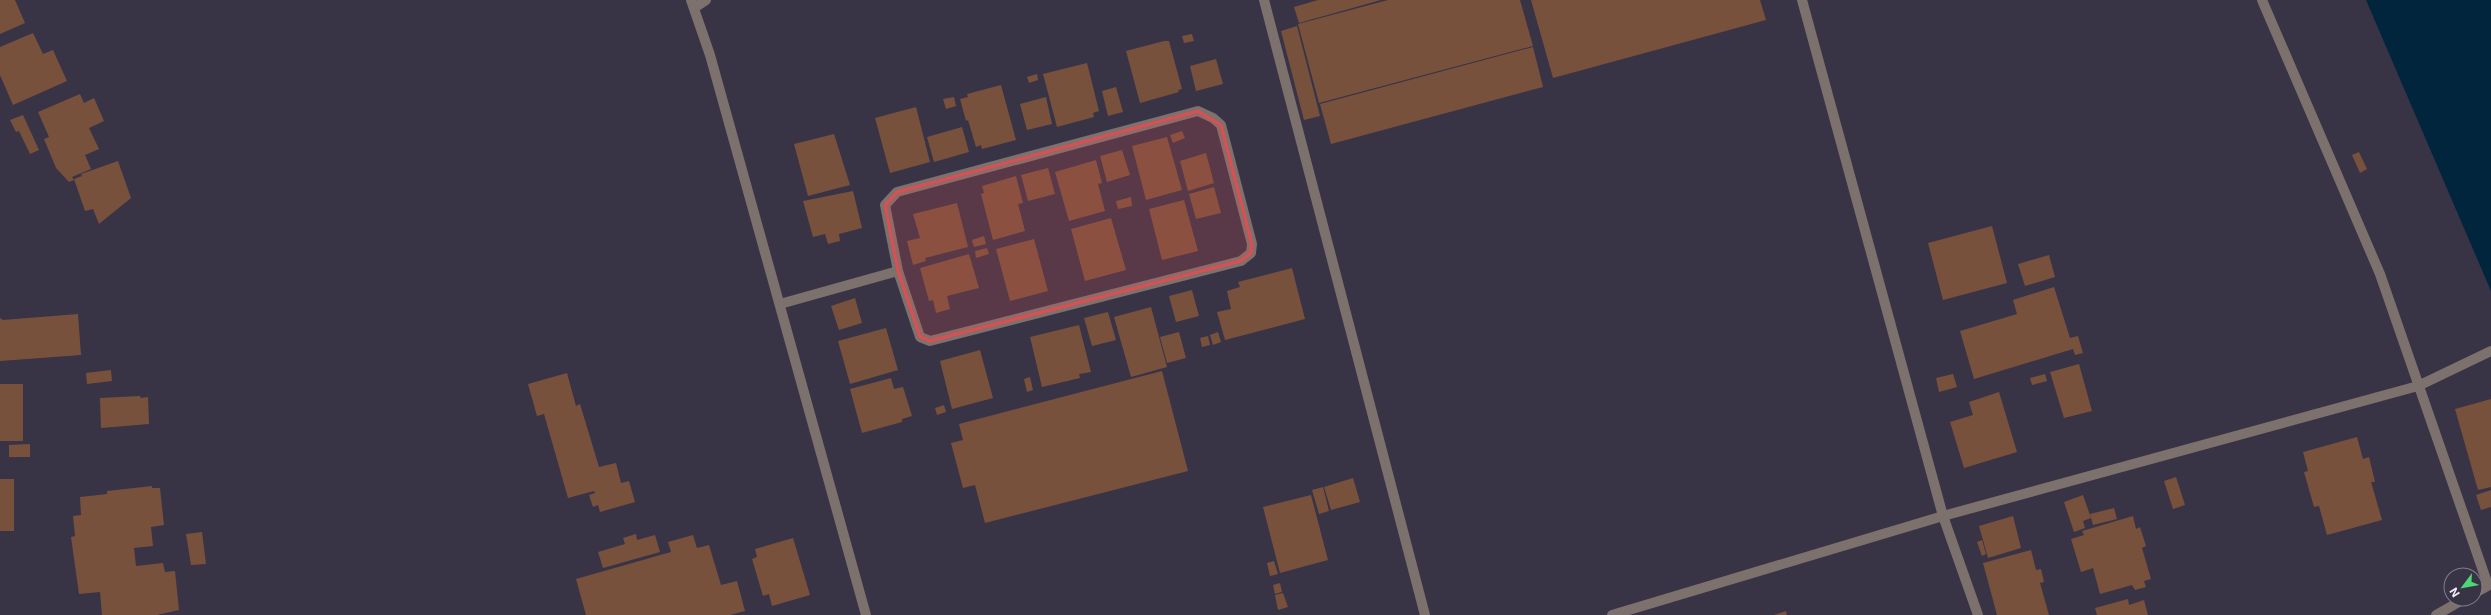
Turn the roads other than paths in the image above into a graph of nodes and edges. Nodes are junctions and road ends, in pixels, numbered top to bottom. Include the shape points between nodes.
1 (706, 0) edge
2 (1264, 0) edge
3 (1802, 0) edge
4 (2262, 0) edge
5 (693, 4) edge
6 (898, 270) junction
7 (780, 304) junction
8 (2491, 351) edge
9 (2418, 386) junction
10 (1943, 516) junction
11 (2489, 585) edge
12 (2450, 607) edge
13 (866, 615) edge
14 (1426, 615) edge
15 (1612, 615) edge
16 (1978, 615) edge
17 (2436, 615) edge

1 - 5 street
2 - 14 street
3 - 10 street
4 - 9 street via 2380,274
5 - 7 street
6 - 6 street via 920,337 930,341 1242,261 1251,253 1252,244 1221,125 1198,111 897,192 885,205
6 - 7 street
7 - 13 street
8 - 9 street
9 - 10 street
9 - 11 street
10 - 15 street
10 - 16 street
12 - 17 street

